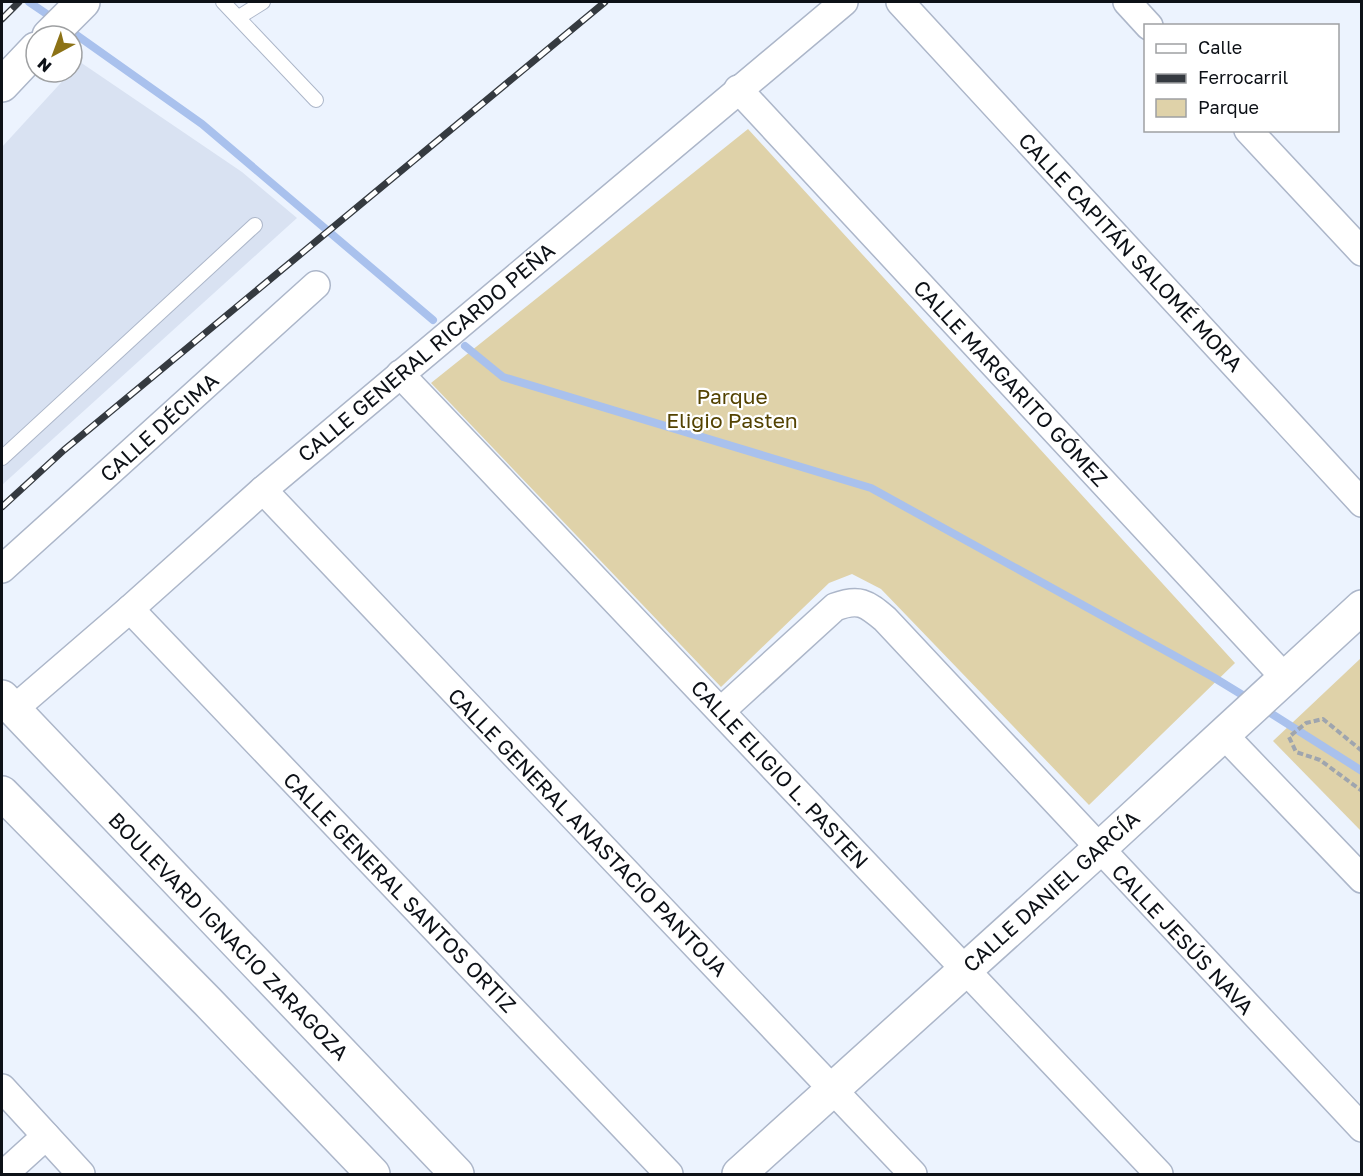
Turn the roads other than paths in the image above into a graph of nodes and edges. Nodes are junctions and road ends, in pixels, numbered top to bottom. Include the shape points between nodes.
1 (223, 2) edge
2 (263, 2) edge
3 (844, 2) edge
4 (900, 2) edge
5 (1127, 2) edge
6 (77, 7) edge
7 (239, 17) junction
8 (61, 24) edge
9 (1147, 24) edge
10 (24, 62) edge
11 (2, 85) edge
12 (738, 88) junction
13 (316, 100) dead end
14 (1250, 132) edge
15 (255, 225) dead end
16 (1362, 252) edge
17 (316, 285) dead end
18 (400, 374) junction
19 (2, 458) edge
20 (263, 490) junction
21 (1362, 503) edge
22 (2, 569) edge
23 (1362, 607) edge
24 (130, 609) junction
25 (1277, 686) junction
26 (6, 710) edge
27 (721, 711) junction
28 (1233, 725) junction
29 (2, 793) edge
30 (1099, 849) junction
31 (1362, 879) edge
32 (963, 970) junction
33 (2, 1088) edge
34 (832, 1090) junction
35 (1362, 1128) edge
36 (46, 1136) junction
37 (4, 1174) edge
38 (81, 1174) edge
39 (373, 1174) edge
40 (457, 1174) edge
41 (669, 1174) edge
42 (739, 1174) edge
43 (913, 1174) edge
44 (1159, 1174) edge

1 - 7 lane
2 - 7 lane
3 - 12 street, CALLE GENERAL RICARDO PEÑA
4 - 21 street, CALLE CAPITÁN SALOMÉ MORA
5 - 9 street
6 - 8 main road
7 - 13 lane
10 - 11 main road
12 - 18 street, CALLE GENERAL RICARDO PEÑA
12 - 25 street, CALLE MARGARITO GÓMEZ
14 - 16 street
15 - 19 lane
17 - 22 street, CALLE DÉCIMA
18 - 20 street, CALLE GENERAL RICARDO PEÑA
18 - 27 street, CALLE ELIGIO L. PASTEN
20 - 24 street, CALLE GENERAL RICARDO PEÑA
20 - 34 street, CALLE GENERAL ANASTACIO PANTOJA
23 - 25 main road, CALLE DANIEL GARCÍA
24 - 26 street, CALLE GENERAL RICARDO PEÑA
24 - 41 street, CALLE GENERAL SANTOS ORTIZ
25 - 28 main road, CALLE DANIEL GARCÍA
26 - 40 main road, BOULEVARD IGNACIO ZARAGOZA via 67,766
27 - 30 street, CALLE JESÚS NAVA via 836,607 852,600 870,606
27 - 32 street, CALLE ELIGIO L. PASTEN
28 - 30 main road, CALLE DANIEL GARCÍA
28 - 31 street
29 - 39 main road
30 - 32 main road, CALLE DANIEL GARCÍA
30 - 35 street, CALLE JESÚS NAVA
32 - 34 main road, CALLE DANIEL GARCÍA
32 - 44 street, CALLE ELIGIO L. PASTEN
33 - 36 street
34 - 42 main road, CALLE DANIEL GARCÍA
34 - 43 street, CALLE GENERAL ANASTACIO PANTOJA
36 - 37 street
36 - 38 street

